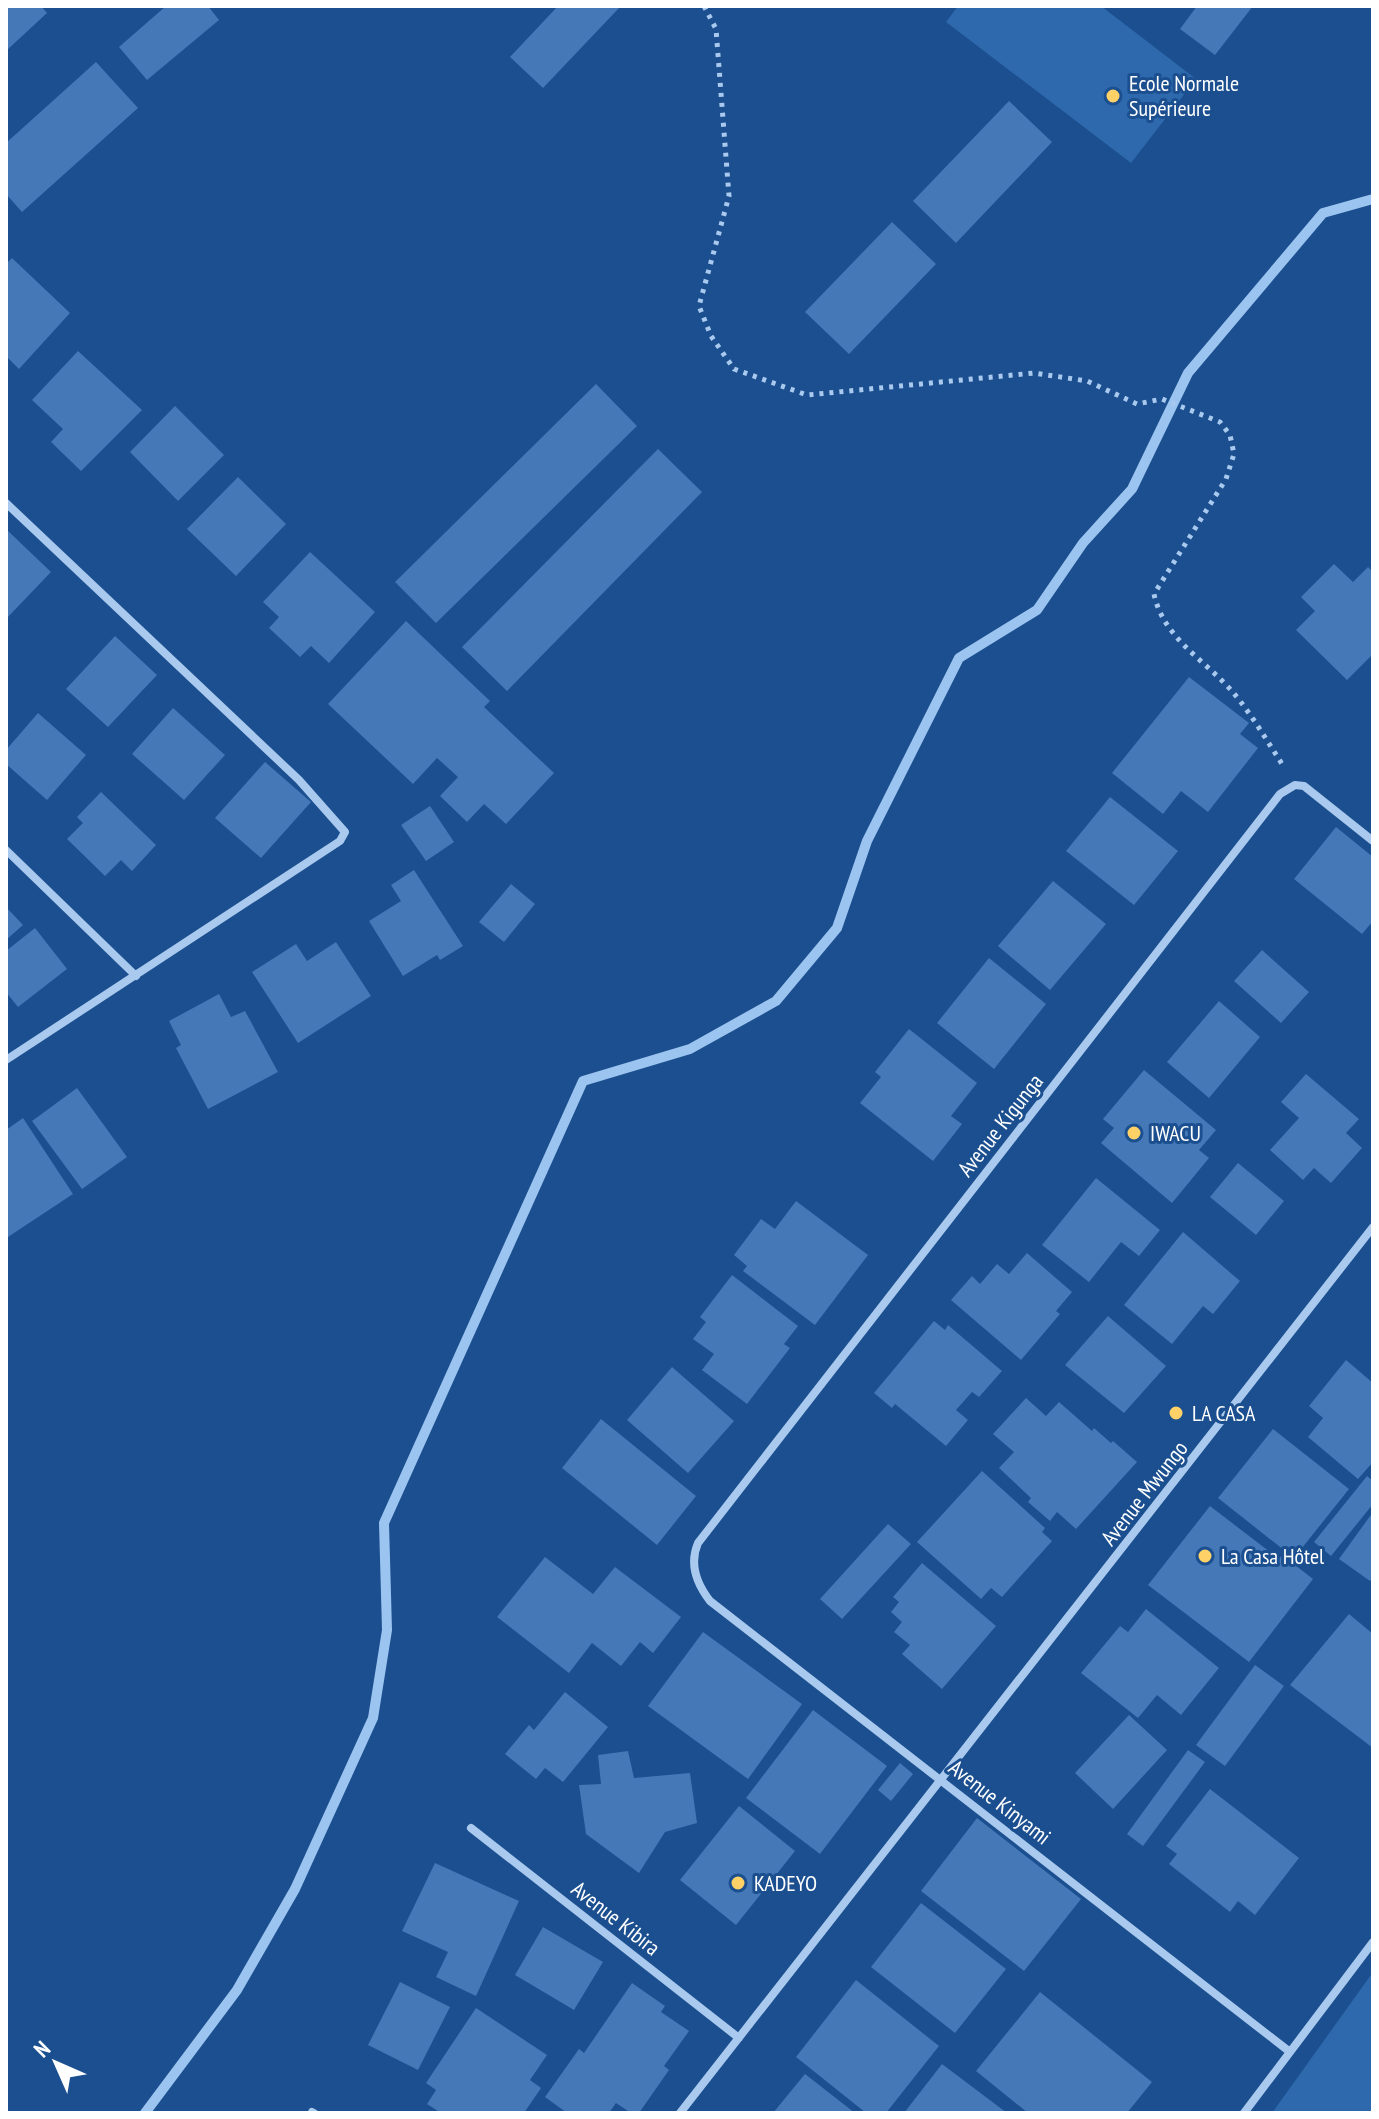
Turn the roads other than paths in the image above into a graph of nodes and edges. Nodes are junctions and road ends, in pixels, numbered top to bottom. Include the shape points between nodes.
1 (6, 503) edge
2 (1373, 841) edge
3 (6, 850) edge
4 (136, 976) junction
5 (6, 1060) edge
6 (1373, 1227) edge
7 (695, 1575) joint
8 (944, 1780) junction
9 (471, 1828) dead end
10 (1373, 1942) edge
11 (739, 2038) junction
12 (1290, 2052) junction
13 (680, 2113) edge
14 (1244, 2113) edge

1 - 4 street via 345,827 340,841
2 - 7 street, Avenue Kigunga via 1304,786 1280,794 698,1543
3 - 4 street
4 - 5 street
6 - 8 street, Avenue Mwungo
7 - 8 street, Avenue Kinyami via 710,1601
8 - 11 street, Avenue Mwungo
8 - 12 street, Avenue Kinyami
9 - 11 street, Avenue Kibira
10 - 12 street
11 - 13 street, Avenue Mwungo
12 - 14 street

